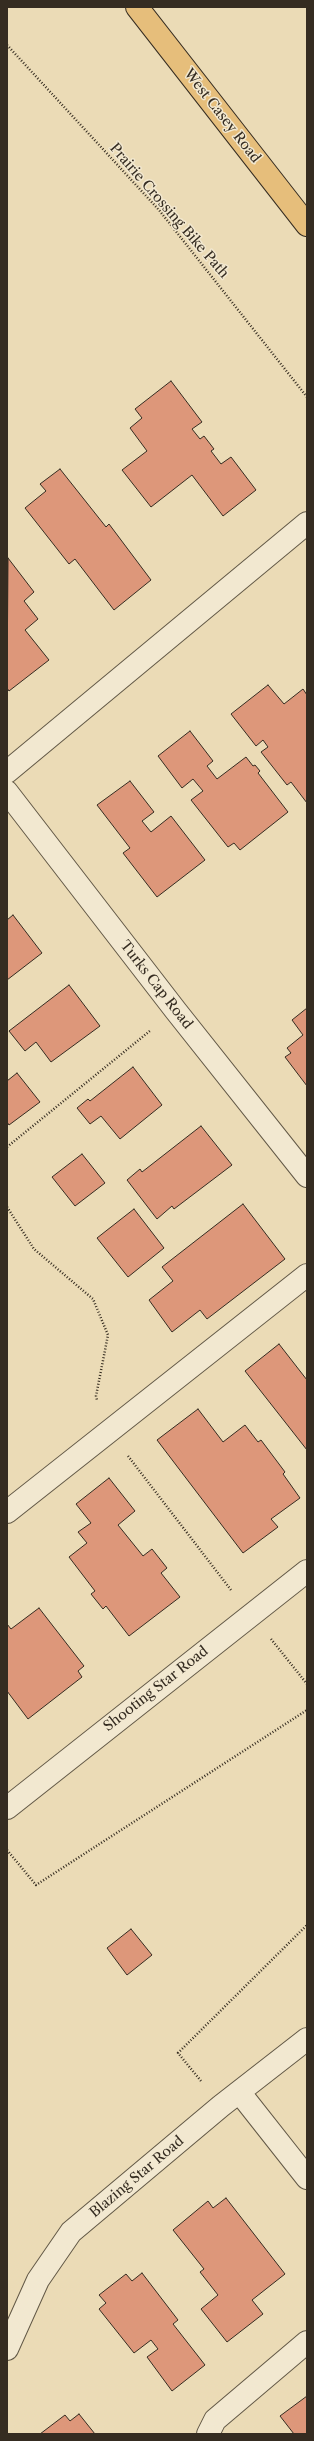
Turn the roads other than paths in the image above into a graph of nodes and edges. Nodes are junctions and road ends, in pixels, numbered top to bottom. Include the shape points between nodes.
1 (137, 7) edge
2 (307, 226) edge
3 (307, 522) edge
4 (7, 772) edge
5 (7, 792) edge
6 (307, 1176) edge
7 (307, 1275) edge
8 (7, 1512) edge
9 (307, 1571) edge
10 (8, 1805) edge
11 (307, 2038) edge
12 (240, 2093) junction
13 (307, 2178) edge
14 (307, 2342) edge
15 (7, 2349) edge
16 (208, 2434) edge

1 - 2 main road, West Casey Road
3 - 4 street
5 - 6 street, Turks Cap Road
7 - 8 street
9 - 10 street, Shooting Star Road
11 - 12 street, Blazing Star Road
12 - 13 street
12 - 15 street, Blazing Star Road via 221,2106 71,2232 38,2280
14 - 16 street via 215,2420

